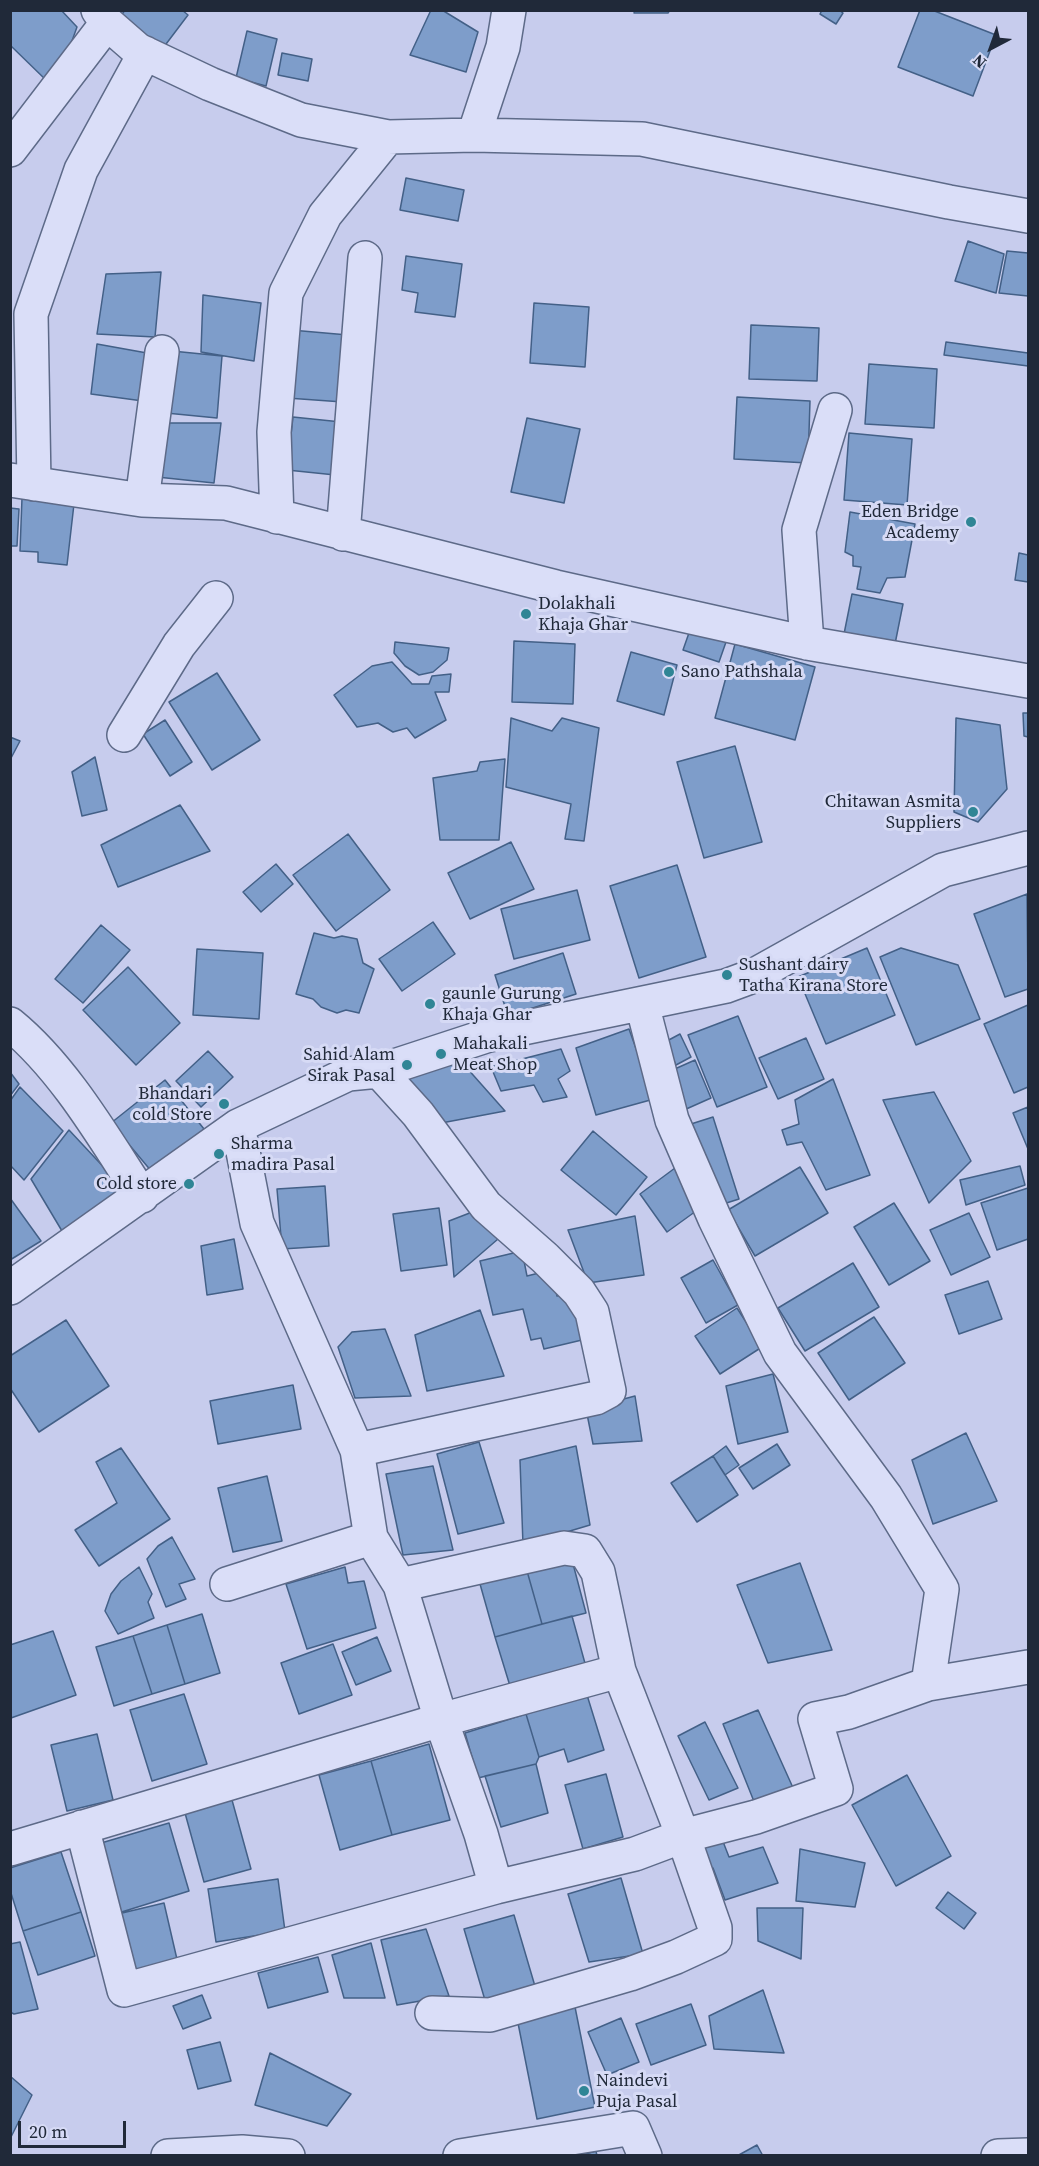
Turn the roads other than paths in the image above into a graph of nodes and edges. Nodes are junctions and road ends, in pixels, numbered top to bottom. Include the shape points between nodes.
1 (509, 10) edge
2 (103, 17) edge
3 (145, 53) junction
4 (474, 135) junction
5 (388, 137) junction
6 (10, 150) edge
7 (1029, 216) edge
8 (364, 258) dead end
9 (162, 352) dead end
10 (835, 410) dead end
11 (22, 482) edge
12 (142, 500) junction
13 (277, 517) junction
14 (343, 534) junction
15 (216, 598) dead end
16 (807, 643) junction
17 (1029, 681) edge
18 (124, 735) dead end
19 (1029, 848) edge
20 (642, 1004) junction
21 (10, 1024) edge
22 (380, 1071) junction
23 (238, 1126) junction
24 (142, 1196) junction
25 (10, 1288) edge
26 (357, 1450) junction
27 (371, 1539) junction
28 (227, 1584) dead end
29 (400, 1586) junction
30 (1029, 1667) edge
31 (619, 1671) junction
32 (928, 1684) junction
33 (441, 1720) junction
34 (82, 1827) junction
35 (683, 1836) junction
36 (10, 1849) edge
37 (496, 1887) junction
38 (432, 2013) dead end
39 (999, 2155) edge
40 (1029, 2155) edge
41 (168, 2156) edge
42 (288, 2156) edge
43 (460, 2156) edge
44 (645, 2156) edge

1 - 4 street via 503,47
2 - 3 street via 138,51
2 - 6 street
3 - 5 street via 301,120
3 - 11 street via 81,170 31,314
4 - 5 street
4 - 7 street via 642,139
5 - 13 street via 324,215 286,293 274,432
8 - 14 street
9 - 12 street
10 - 16 street via 799,530
11 - 12 street
12 - 13 street via 226,504
13 - 14 street
14 - 16 street
15 - 18 street via 179,645
16 - 17 street
19 - 20 street via 943,870 753,976 726,986
20 - 22 street via 489,1035
20 - 32 street via 672,1120 767,1328 780,1353 886,1497 942,1589
21 - 24 street via 29,1039 83,1107
22 - 23 street via 348,1074
22 - 26 street via 418,1114 486,1206 579,1292 592,1312 609,1391 596,1398
23 - 24 street
23 - 26 street via 257,1223
24 - 25 street
26 - 27 street
27 - 28 street
27 - 29 street
29 - 31 street via 564,1548 585,1551 598,1572
29 - 33 street
30 - 32 street
31 - 33 street
31 - 35 street
32 - 35 street via 849,1712 815,1719 836,1789 756,1817
33 - 34 street
33 - 37 street
34 - 36 street
34 - 37 street via 124,1990
35 - 37 street via 635,1854
35 - 38 street via 715,1928 715,1939 630,1974 490,2015
39 - 40 street
41 - 42 street via 242,2152
43 - 44 street via 633,2128

